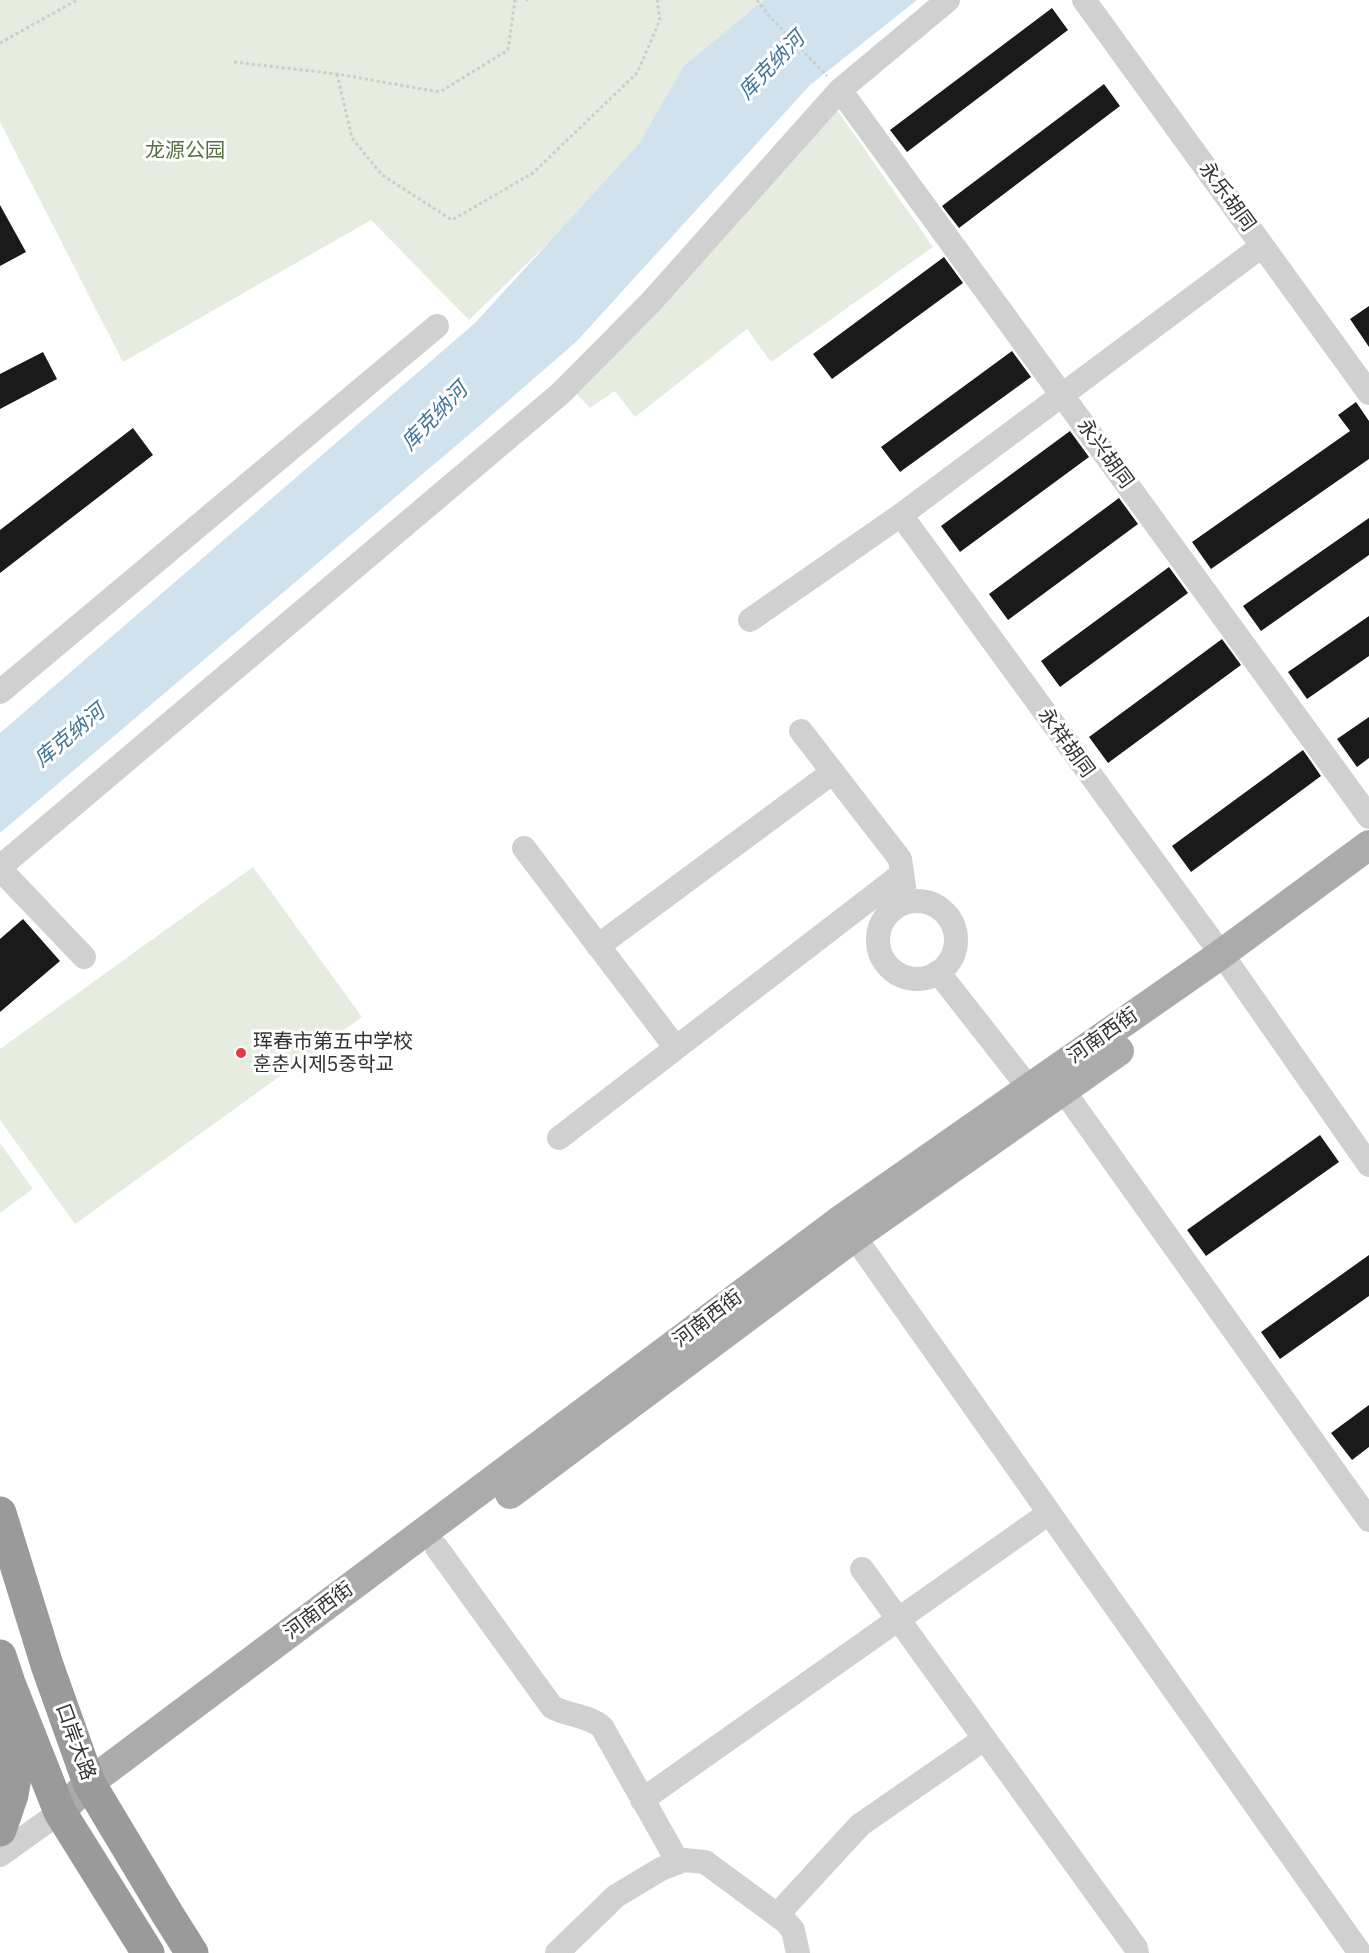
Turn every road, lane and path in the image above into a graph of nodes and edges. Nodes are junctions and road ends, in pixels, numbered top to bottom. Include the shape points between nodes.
1 (77, 0) edge
2 (515, 0) edge
3 (657, 0) edge
4 (757, 0) edge
5 (948, 0) edge
6 (1084, 0) edge
7 (0, 43) edge
8 (234, 62) dead end
9 (337, 74) junction
10 (835, 84) junction
11 (1262, 246) junction
12 (437, 326) dead end
13 (1369, 393) edge
14 (1062, 395) junction
15 (901, 515) junction
16 (750, 620) dead end
17 (0, 692) edge
18 (801, 732) dead end
19 (833, 772) junction
20 (1369, 817) edge
21 (1369, 845) edge
22 (524, 848) dead end
23 (0, 868) edge
24 (1369, 870) edge
25 (902, 874) junction
26 (907, 902) junction
27 (598, 946) junction
28 (84, 957) dead end
29 (1226, 963) junction
30 (938, 972) junction
31 (676, 1048) junction
32 (1029, 1088) junction
33 (1063, 1090) junction
34 (559, 1138) dead end
35 (1369, 1165) edge
36 (848, 1228) junction
37 (0, 1513) edge
38 (1049, 1513) junction
39 (1369, 1520) edge
40 (437, 1548) junction
41 (862, 1569) dead end
42 (898, 1620) junction
43 (4, 1670) edge
44 (984, 1739) junction
45 (94, 1791) junction
46 (642, 1800) junction
47 (60, 1812) junction
48 (0, 1830) edge
49 (0, 1855) edge
50 (678, 1862) junction
51 (777, 1916) junction
52 (148, 1953) edge
53 (192, 1953) edge
54 (557, 1953) edge
55 (798, 1953) edge
56 (1137, 1953) edge
57 (1360, 1953) edge

1 - 7 path
2 - 9 path via 508,50 440,92
3 - 9 path via 660,20 637,73 533,173 452,220 381,175 352,138
4 - 10 path
5 - 10 street
6 - 11 street, 永乐胡同
8 - 9 path
10 - 14 street, 永兴胡同
10 - 23 street via 651,302 561,393
11 - 13 street, 永乐胡同
11 - 14 street
12 - 17 street
14 - 15 street
14 - 20 street, 永兴胡同
15 - 16 street
15 - 29 street, 永祥胡同
18 - 19 street
19 - 25 street via 900,859
19 - 27 street
21 - 29 main road, 河南西街
22 - 27 street
23 - 28 street
24 - 29 main road, 河南西街
25 - 26 street
25 - 31 street
26 - 30 street via 933,904 951,921 956,945 952,957
26 - 30 street via 885,916 877,942 880,955 898,974 910,978
27 - 31 street
29 - 32 main road, 河南西街
29 - 33 main road, 河南西街
29 - 35 street, 永祥胡同
30 - 32 street
31 - 34 street
32 - 36 main road, 河南西街
33 - 36 main road, 河南西街
33 - 39 street
36 - 38 street
36 - 40 main road, 河南西街
36 - 45 main road, 河南西街
37 - 45 highway, 口岸大路 via 47,1665
38 - 42 street
38 - 57 street
40 - 45 main road, 河南西街
40 - 46 street via 552,1707 594,1720 602,1727
41 - 42 street
42 - 44 street
42 - 46 street
43 - 47 highway, 口岸大路
43 - 48 highway via 15,1777
44 - 51 street via 860,1825
44 - 56 street
45 - 47 main road, 河南西街
45 - 53 highway, 口岸大路
46 - 50 street
47 - 49 street, 河南西街
47 - 52 highway, 口岸大路
50 - 51 street via 705,1862
50 - 54 street via 616,1896
51 - 55 street via 793,1929

